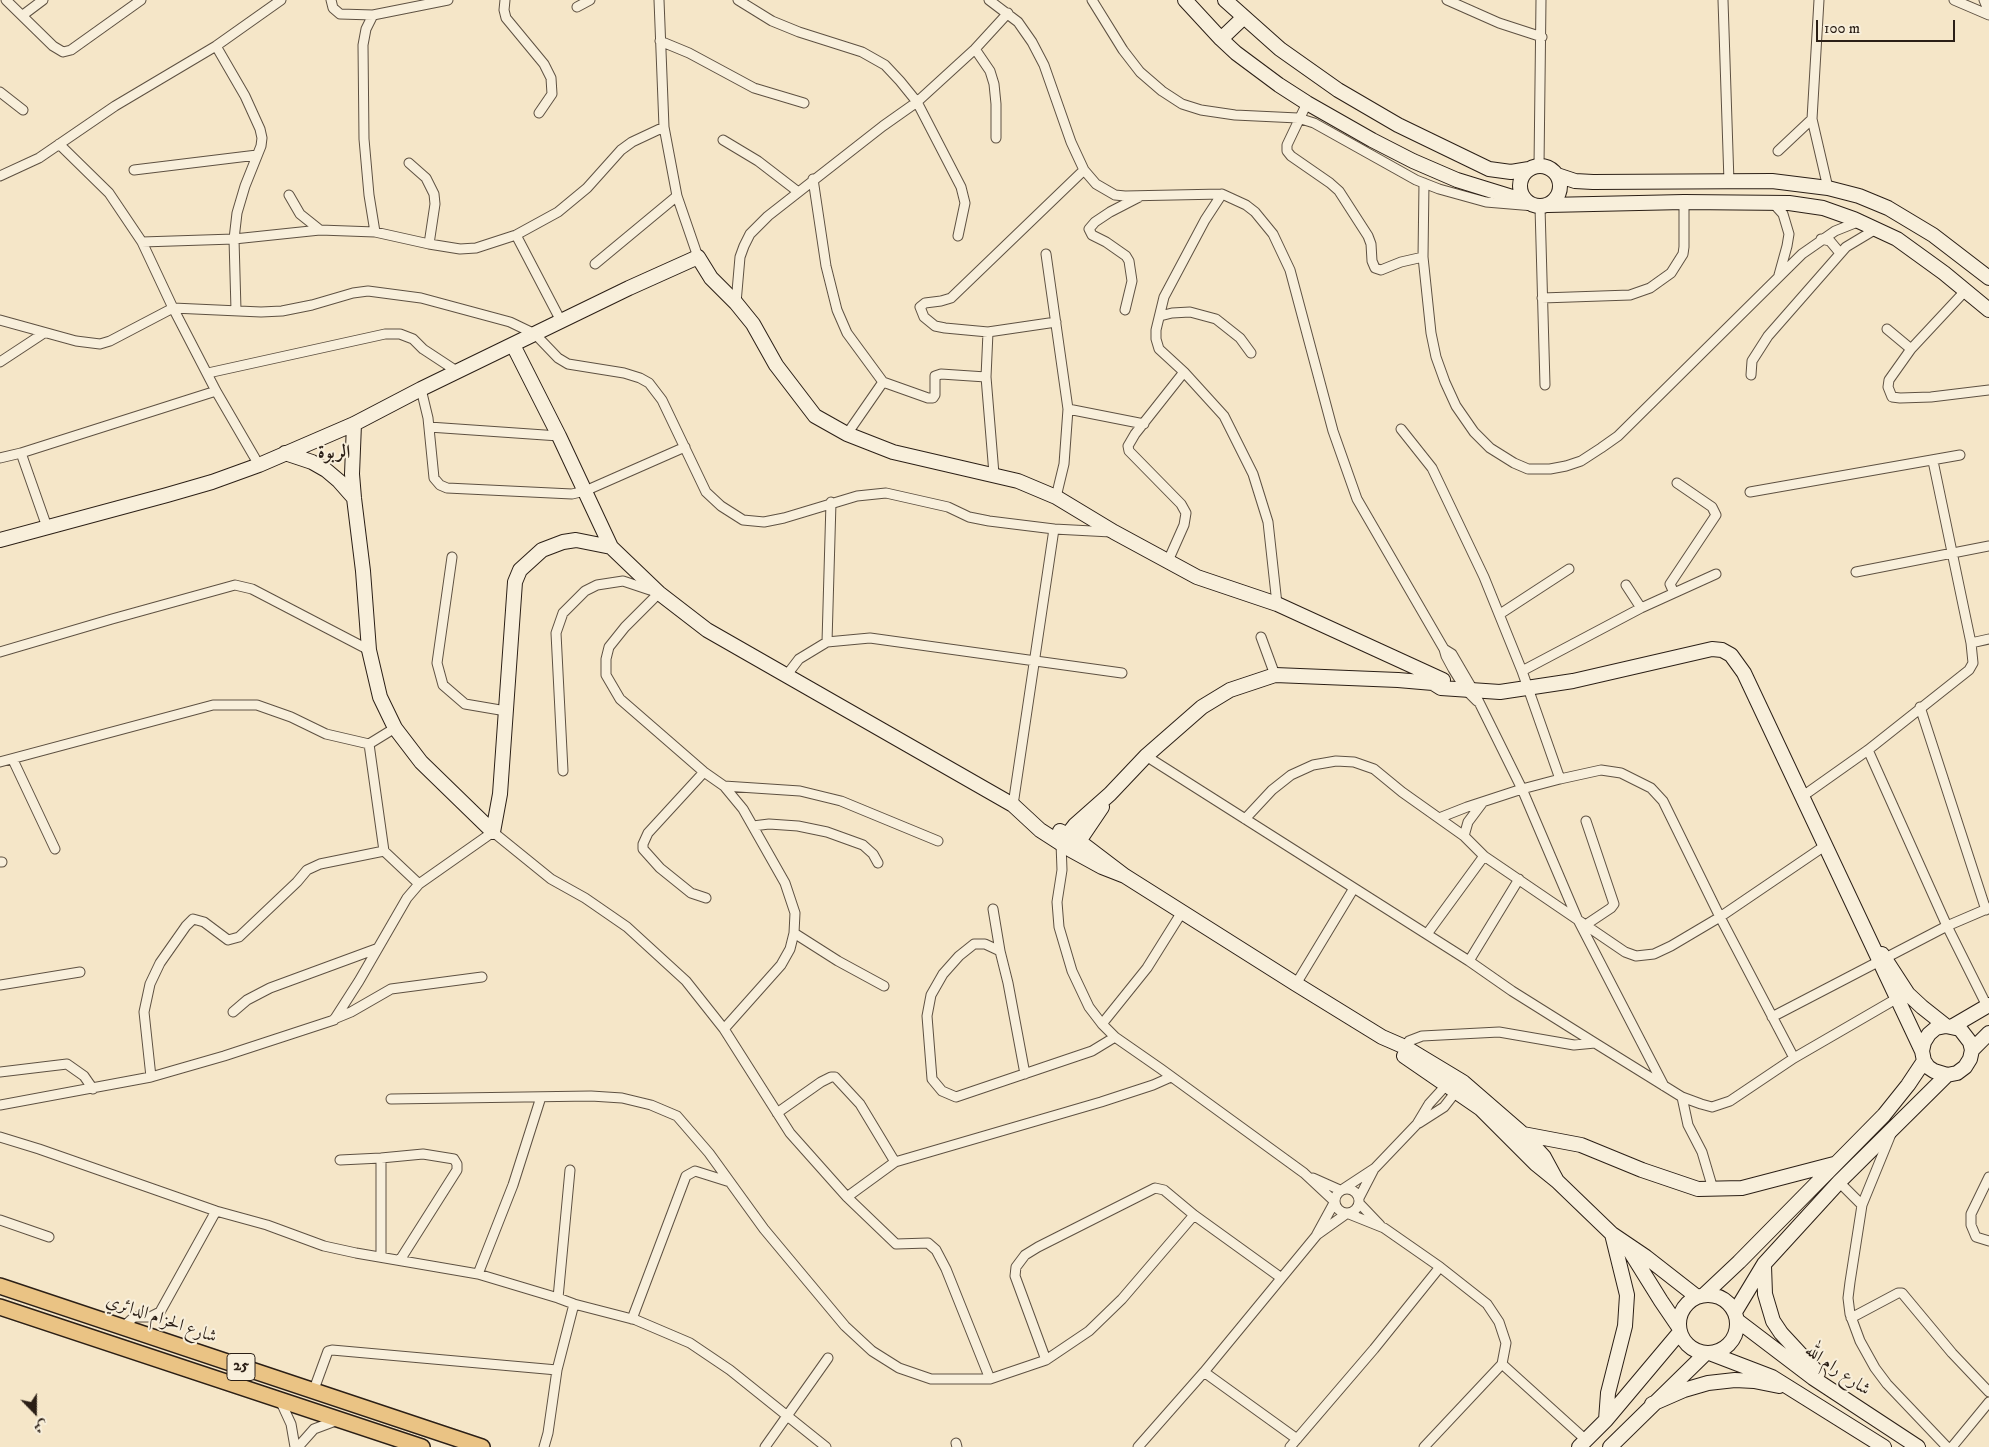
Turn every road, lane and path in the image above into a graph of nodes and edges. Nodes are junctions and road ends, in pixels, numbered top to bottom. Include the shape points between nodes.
1 (6, 0) edge
2 (43, 0) edge
3 (141, 0) edge
4 (282, 0) edge
5 (330, 0) edge
6 (448, 0) edge
7 (505, 0) edge
8 (590, 0) edge
9 (659, 0) edge
10 (738, 0) edge
11 (989, 0) edge
12 (1092, 0) edge
13 (1185, 0) edge
14 (1225, 0) edge
15 (1447, 0) edge
16 (1540, 0) edge
17 (1723, 0) edge
18 (1819, 0) edge
19 (1954, 0) edge
20 (1984, 0) edge
21 (577, 7) dead end
22 (1008, 13) junction
23 (1989, 13) edge
24 (23, 15) junction
25 (373, 16) junction
26 (1243, 18) junction
27 (1542, 37) junction
28 (1221, 39) junction
29 (660, 41) junction
30 (216, 46) junction
31 (976, 49) junction
32 (0, 92) edge
33 (917, 102) junction
34 (804, 103) dead end
35 (1307, 103) junction
36 (23, 110) dead end
37 (538, 114) dead end
38 (1298, 118) junction
39 (1812, 119) junction
40 (664, 127) junction
41 (996, 138) dead end
42 (723, 140) dead end
43 (59, 144) junction
44 (1778, 151) dead end
45 (257, 155) junction
46 (410, 164) dead end
47 (1534, 167) junction
48 (134, 170) dead end
49 (1084, 170) junction
50 (1557, 175) junction
51 (0, 176) edge
52 (813, 179) junction
53 (1729, 182) junction
54 (1424, 183) junction
55 (1828, 188) junction
56 (798, 191) junction
57 (1222, 194) junction
58 (289, 196) dead end
59 (677, 196) junction
60 (1139, 197) junction
61 (1684, 202) junction
62 (1772, 203) junction
63 (1537, 205) junction
64 (1860, 221) junction
65 (1876, 229) junction
66 (320, 230) junction
67 (374, 232) junction
68 (516, 235) junction
69 (958, 236) dead end
70 (234, 239) junction
71 (1821, 240) junction
72 (142, 242) junction
73 (429, 244) junction
74 (1840, 253) junction
75 (1046, 254) dead end
76 (698, 257) junction
77 (1423, 257) junction
78 (595, 264) dead end
79 (1778, 278) junction
80 (1989, 278) edge
81 (1966, 290) junction
82 (1542, 298) junction
83 (736, 303) junction
84 (173, 308) junction
85 (236, 310) junction
86 (1125, 310) dead end
87 (1989, 310) edge
88 (1160, 316) junction
89 (0, 320) edge
90 (561, 321) junction
91 (1056, 322) junction
92 (1887, 329) dead end
93 (988, 332) junction
94 (44, 334) junction
95 (535, 334) junction
96 (513, 345) junction
97 (1912, 349) junction
98 (1251, 353) dead end
99 (0, 362) edge
100 (458, 372) junction
101 (1184, 372) junction
102 (208, 373) junction
103 (1751, 375) dead end
104 (986, 377) junction
105 (883, 382) junction
106 (1545, 385) dead end
107 (421, 389) junction
108 (1989, 390) edge
109 (216, 391) junction
110 (1068, 409) junction
111 (354, 424) junction
112 (1144, 424) junction
113 (429, 428) junction
114 (1401, 429) dead end
115 (847, 434) junction
116 (559, 436) junction
117 (685, 447) junction
118 (285, 453) junction
119 (21, 454) junction
120 (1960, 455) dead end
121 (0, 458) edge
122 (1933, 461) junction
123 (258, 465) junction
124 (994, 474) junction
125 (1677, 482) dead end
126 (585, 491) junction
127 (1750, 492) dead end
128 (1056, 497) junction
129 (354, 498) junction
130 (830, 502) junction
131 (47, 527) junction
132 (1054, 530) junction
133 (1114, 532) junction
134 (0, 540) edge
135 (1989, 546) edge
136 (611, 547) junction
137 (1953, 553) junction
138 (452, 557) dead end
139 (1168, 561) junction
140 (1569, 569) dead end
141 (1856, 572) dead end
142 (1716, 574) dead end
143 (1626, 585) dead end
144 (660, 593) junction
145 (1674, 593) junction
146 (1277, 604) junction
147 (1641, 608) junction
148 (1500, 614) junction
149 (1261, 637) dead end
150 (1989, 639) edge
151 (827, 642) junction
152 (1971, 643) junction
153 (369, 650) junction
154 (0, 652) edge
155 (1384, 652) junction
156 (1034, 660) junction
157 (1404, 661) junction
158 (1522, 671) junction
159 (1122, 673) dead end
160 (1275, 675) junction
161 (786, 676) junction
162 (1402, 680) junction
163 (1438, 682) junction
164 (1469, 689) junction
165 (1528, 689) junction
166 (1920, 707) junction
167 (506, 711) junction
168 (395, 728) junction
169 (369, 744) junction
170 (1868, 750) junction
171 (1146, 756) junction
172 (13, 760) junction
173 (0, 762) edge
174 (563, 771) dead end
175 (704, 772) junction
176 (1560, 779) junction
177 (724, 786) junction
178 (1522, 790) junction
179 (1802, 796) junction
180 (1483, 802) junction
181 (1013, 805) junction
182 (1439, 818) junction
183 (1244, 819) junction
184 (1586, 821) dead end
185 (753, 826) junction
186 (493, 832) junction
187 (1464, 836) junction
188 (938, 841) dead end
189 (1068, 845) junction
190 (1826, 845) junction
191 (55, 849) dead end
192 (384, 851) junction
193 (1484, 856) junction
194 (878, 863) dead end
195 (1519, 880) junction
196 (419, 884) junction
197 (1354, 888) junction
198 (706, 898) dead end
199 (993, 909) dead end
200 (1987, 909) edge
201 (1182, 912) junction
202 (1577, 918) junction
203 (1720, 918) junction
204 (1587, 924) junction
205 (1947, 926) junction
206 (794, 933) junction
207 (1427, 934) junction
208 (376, 949) junction
209 (1000, 951) junction
210 (1883, 960) junction
211 (1469, 961) junction
212 (80, 972) dead end
213 (482, 977) dead end
214 (1296, 984) junction
215 (0, 985) edge
216 (884, 986) dead end
217 (1902, 996) junction
218 (1988, 1005) edge
219 (233, 1012) dead end
220 (1772, 1017) junction
221 (334, 1020) junction
222 (1102, 1024) junction
223 (1949, 1026) junction
224 (724, 1029) junction
225 (1989, 1034) edge
226 (1115, 1037) junction
227 (1382, 1037) junction
228 (1595, 1044) junction
229 (1405, 1047) junction
230 (1972, 1050) junction
231 (1923, 1056) junction
232 (1794, 1058) junction
233 (0, 1072) edge
234 (1025, 1074) junction
235 (1947, 1075) junction
236 (151, 1077) junction
237 (1171, 1077) junction
238 (1454, 1084) junction
239 (1664, 1086) junction
240 (93, 1089) junction
241 (1682, 1097) junction
242 (541, 1098) junction
243 (390, 1099) dead end
244 (0, 1105) edge
245 (777, 1113) junction
246 (1894, 1128) junction
247 (1523, 1134) junction
248 (0, 1137) edge
249 (381, 1158) junction
250 (340, 1160) dead end
251 (895, 1162) junction
252 (1834, 1164) junction
253 (1375, 1168) junction
254 (570, 1170) dead end
255 (1304, 1173) junction
256 (1989, 1178) edge
257 (1557, 1181) junction
258 (730, 1182) junction
259 (1839, 1182) junction
260 (1713, 1189) junction
261 (1342, 1190) junction
262 (848, 1197) junction
263 (1359, 1200) junction
264 (1334, 1202) junction
265 (1862, 1205) junction
266 (216, 1211) junction
267 (1194, 1214) junction
268 (1348, 1214) junction
269 (0, 1220) edge
270 (1384, 1228) junction
271 (1612, 1234) junction
272 (1316, 1236) junction
273 (49, 1237) dead end
274 (1989, 1241) edge
275 (1626, 1245) junction
276 (381, 1257) junction
277 (400, 1260) junction
278 (1764, 1264) junction
279 (1440, 1267) junction
280 (478, 1274) junction
281 (1280, 1277) junction
282 (0, 1286) edge
283 (1700, 1295) junction
284 (558, 1298) junction
285 (574, 1304) junction
286 (0, 1307) edge
287 (1737, 1316) junction
288 (1851, 1318) junction
289 (632, 1319) junction
290 (123, 1327) junction
291 (1679, 1329) junction
292 (1708, 1354) junction
293 (828, 1358) dead end
294 (1046, 1360) junction
295 (1502, 1364) junction
296 (556, 1370) junction
297 (1204, 1372) junction
298 (990, 1379) junction
299 (1792, 1388) junction
300 (313, 1392) junction
301 (1989, 1392) edge
302 (1839, 1396) junction
303 (280, 1400) junction
304 (1989, 1402) edge
305 (1652, 1404) junction
306 (787, 1414) junction
307 (339, 1420) junction
308 (1606, 1420) junction
309 (1297, 1439) junction
310 (1583, 1443) edge
311 (297, 1447) edge
312 (422, 1447) edge
313 (482, 1447) edge
314 (544, 1447) edge
315 (765, 1447) edge
316 (826, 1447) edge
317 (1138, 1447) edge
318 (1290, 1447) edge
319 (1424, 1447) edge
320 (1610, 1447) edge
321 (1884, 1447) edge
322 (1918, 1447) edge
323 (1947, 1447) edge
324 (1952, 1447) edge

1 - 24 street
2 - 24 street
3 - 24 street via 67,52 53,46
4 - 30 street
5 - 25 street via 340,14
6 - 25 street
7 - 37 street via 506,18 544,64 551,78 552,94
8 - 21 street
9 - 29 street
10 - 33 street via 772,21 862,52 884,65
11 - 22 street
12 - 38 street via 1140,72 1182,104 1235,115
13 - 28 street
14 - 26 street
15 - 27 street
16 - 27 street
17 - 53 street
18 - 39 street
19 - 23 street
20 - 23 street
22 - 31 street
22 - 49 street via 1032,42 1044,66
25 - 67 street via 363,45 363,110 365,164
26 - 28 street
26 - 47 street via 1309,70 1405,129 1489,169 1511,172
27 - 47 street
28 - 35 street
29 - 34 street via 754,88
29 - 40 street
30 - 43 street via 115,106
30 - 45 street via 246,96 260,129 261,146
31 - 33 street
31 - 41 street via 994,84
32 - 36 street
33 - 52 street
33 - 69 street via 963,195
35 - 38 street
35 - 63 street via 1414,161 1472,185
38 - 54 street via 1327,129
38 - 77 street via 1286,145 1287,151 1339,191 1368,236 1375,268 1381,270
39 - 44 street
39 - 55 street
40 - 59 street
40 - 68 street via 621,150 571,203
42 - 56 street via 758,160
43 - 51 street via 39,158
43 - 72 street via 108,193
45 - 48 street
45 - 70 street via 240,203
46 - 73 street via 426,178 434,194
47 - 50 street via 1549,168
47 - 63 street via 1520,181 1520,192
49 - 60 street via 1105,190
49 - 93 street via 951,298 924,303 920,307 924,317 935,326
50 - 53 street via 1593,182
50 - 63 street via 1560,190 1556,199
52 - 56 street
52 - 105 street via 826,266 837,310 847,333
53 - 55 street via 1791,182
54 - 63 street via 1470,199
54 - 77 street
55 - 80 street via 1873,202 1911,221 1955,250
56 - 83 street via 750,234 740,257
57 - 60 street
57 - 88 street via 1164,297
57 - 164 street via 1255,212 1281,249 1290,270 1348,477 1370,522 1444,649 1452,654
58 - 66 street via 300,214
59 - 76 street
59 - 78 street
60 - 86 street via 1110,212 1089,229 1092,235 1129,260 1132,281
61 - 62 street
61 - 63 street
61 - 82 street via 1683,254 1671,273 1656,285 1630,296
62 - 64 street via 1823,208
62 - 79 street via 1783,214 1789,234
63 - 82 street
64 - 65 street
64 - 71 street
65 - 74 street
65 - 81 street via 1897,239
66 - 67 street
66 - 70 street
67 - 73 street
68 - 73 street via 476,248
68 - 90 street
70 - 72 street
70 - 85 street
71 - 74 street via 1833,243
71 - 79 street
72 - 84 street
74 - 103 street via 1762,343 1752,361
75 - 91 street
76 - 83 street via 711,278
76 - 90 street
77 - 79 street via 1436,357 1456,406 1490,448 1528,469 1550,469 1581,461 1618,436
81 - 87 street
81 - 97 street
82 - 106 street
83 - 115 street via 753,324 776,365 815,416
84 - 85 street
84 - 94 street via 100,344
84 - 102 street
85 - 95 street via 282,311 353,293 390,292 510,322
88 - 98 street via 1190,312 1216,319 1240,338
88 - 101 street via 1156,330 1159,349
89 - 94 street
90 - 95 street
91 - 93 street
91 - 110 street
92 - 97 street
93 - 104 street
94 - 99 street
95 - 96 street
95 - 117 street via 568,364 624,373 649,384 662,400
96 - 100 street
96 - 116 street
97 - 108 street via 1889,380 1892,397 1931,397
100 - 102 street via 423,349 413,338 400,334
100 - 107 street
101 - 112 street
101 - 146 street via 1224,416 1253,474 1268,522
102 - 109 street
104 - 105 street via 941,374 936,376 933,398
104 - 124 street
105 - 115 street
107 - 111 street
107 - 113 street
109 - 119 street
109 - 123 street
110 - 112 street
110 - 128 street via 1064,464
111 - 118 street
111 - 129 street
112 - 139 street via 1128,446 1129,451 1182,504 1186,513
113 - 116 street
113 - 126 street via 432,473 436,482 446,488 572,494
114 - 148 street via 1432,468
115 - 124 street via 893,452
116 - 126 street
117 - 126 street
117 - 130 street via 706,492 720,506 743,520 764,522 784,518
118 - 123 street
118 - 129 street via 326,470
119 - 121 street
119 - 131 street
120 - 122 street
122 - 127 street
122 - 137 street
123 - 131 street via 194,487
124 - 128 street
125 - 145 street via 1712,507 1716,515 1670,584
126 - 136 street
128 - 133 street
129 - 153 street
130 - 132 street via 886,493 948,507 989,521
130 - 151 street
131 - 134 street
132 - 133 street
132 - 156 street
133 - 139 street
135 - 137 street
136 - 144 street
136 - 167 street via 576,540 563,542 542,550 520,570 515,582
137 - 141 street
137 - 152 street
138 - 167 street via 437,663 443,685 465,704
139 - 146 street via 1198,577
140 - 148 street
142 - 145 street
143 - 147 street
144 - 161 street via 707,630
144 - 174 street via 623,581 597,585 585,591 564,614 556,633
144 - 175 street via 625,627 609,648 606,675 620,699
145 - 147 street
146 - 155 street
147 - 158 street
148 - 158 street
149 - 160 street
150 - 152 street
151 - 156 street via 870,638
151 - 161 street via 799,659
152 - 166 street via 1971,666
153 - 154 street via 252,589 235,585
153 - 168 street via 380,697
155 - 157 street
155 - 162 street via 1389,667
156 - 159 street
156 - 181 street
157 - 162 street via 1408,670
157 - 163 street
158 - 165 street
160 - 162 street
160 - 171 street via 1230,690 1202,707
161 - 181 street
162 - 163 street
163 - 164 street
164 - 165 street
164 - 178 street
165 - 176 street
165 - 179 street via 1704,650 1722,650 1732,655 1744,673
166 - 170 street
166 - 200 street
167 - 186 street via 500,794
168 - 169 street
168 - 186 street via 422,762
169 - 172 street via 326,734 257,705 213,705
169 - 192 street
170 - 179 street
170 - 205 street
171 - 183 street
171 - 189 street via 1096,805
172 - 173 street
172 - 191 street
175 - 177 street
175 - 198 street via 648,834 643,849 660,868 691,893
176 - 178 street
176 - 203 street via 1610,770 1630,777 1658,794
177 - 185 street via 744,809
177 - 188 street via 800,792 841,801
178 - 180 street
178 - 202 street
179 - 190 street
180 - 182 street
180 - 187 street via 1468,822
181 - 189 street
182 - 183 street via 1374,769 1354,762 1336,761 1313,765 1291,775
182 - 187 street
183 - 197 street
184 - 204 street via 1614,902 1612,908
185 - 194 street via 788,825 827,832 863,845
185 - 206 street via 785,883 795,913
186 - 196 street
186 - 224 street via 551,879 627,927 686,981
187 - 193 street
189 - 201 street
189 - 222 street via 1058,902 1059,927 1072,971 1089,1007
190 - 203 street
190 - 210 street via 1870,940
192 - 196 street
192 - 236 street via 320,864 307,870 239,937 228,940 193,918 160,963 150,984 144,1012
193 - 195 street
193 - 207 street
195 - 202 street
195 - 211 street
196 - 208 street
197 - 207 street
197 - 214 street
199 - 209 street
200 - 205 street
201 - 214 street
201 - 222 street via 1147,968
202 - 204 street
202 - 239 street
203 - 204 street via 1663,951 1644,956 1630,955
203 - 220 street
205 - 210 street
205 - 218 street
206 - 216 street
206 - 224 street via 790,949 780,965
207 - 211 street
208 - 219 street via 270,988
208 - 221 street
209 - 234 street
209 - 234 street via 985,944 974,944 948,968 931,995 926,1016 932,1079 942,1091 956,1097
210 - 217 street
210 - 220 street
211 - 228 street
212 - 215 street
213 - 221 street via 391,989
214 - 227 street
217 - 223 street
217 - 231 street
217 - 232 street
218 - 223 street
220 - 232 street
221 - 236 street
222 - 226 street
223 - 230 street via 1966,1035
223 - 231 street via 1936,1028 1928,1034
224 - 245 street
225 - 230 street
226 - 234 street via 1092,1051
226 - 237 street
227 - 229 street
227 - 238 street via 1400,1054
228 - 229 street via 1574,1045 1499,1032 1422,1036 1409,1041
228 - 239 street
229 - 238 street
230 - 235 street via 1965,1068
231 - 235 street via 1934,1071
231 - 252 street via 1908,1085 1884,1115
232 - 241 street via 1722,1105 1712,1107
233 - 240 street via 67,1064 84,1076
235 - 246 street
236 - 240 street
237 - 251 street via 1101,1102
237 - 255 street
238 - 247 street
238 - 253 street via 1429,1104 1417,1124
238 - 257 street
239 - 241 street
240 - 244 street
241 - 260 street via 1688,1126 1702,1152
242 - 243 street
242 - 258 street via 622,1098 651,1105 676,1116 710,1153
242 - 280 street via 513,1185
245 - 251 street via 820,1082 835,1077 860,1104
245 - 262 street via 790,1133
246 - 259 street
246 - 265 street
247 - 257 street via 1544,1157
247 - 260 street via 1581,1145 1651,1173 1698,1188
248 - 266 street
249 - 250 street
249 - 276 street
249 - 277 street via 423,1154 454,1159 458,1164
251 - 262 street
252 - 260 street via 1749,1186
252 - 283 street via 1739,1262
253 - 261 street
253 - 263 street
254 - 284 street
255 - 261 street
255 - 264 street
256 - 274 street via 1971,1214 1971,1225 1976,1237
257 - 271 street
258 - 289 street via 695,1171 686,1176
258 - 298 street via 815,1291 872,1351 899,1368 931,1379
259 - 265 street
259 - 278 street
261 - 263 street via 1353,1190
261 - 264 street
262 - 298 street via 896,1244 928,1242 936,1250
263 - 268 street via 1358,1208
263 - 270 street
264 - 268 street via 1338,1211
264 - 272 street
265 - 288 street via 1848,1298
266 - 276 street via 267,1224 324,1246
266 - 290 street via 160,1312 150,1317 134,1317
267 - 281 street
267 - 294 street via 1122,1299 1089,1331
267 - 294 street via 1164,1190 1155,1188 1026,1255 1016,1266 1015,1276
268 - 270 street
268 - 272 street
269 - 273 street
270 - 279 street
271 - 275 street
271 - 308 street via 1627,1296 1625,1326 1608,1393
272 - 281 street
275 - 283 street
275 - 291 street
276 - 277 street
277 - 280 street
278 - 287 street
278 - 302 street via 1765,1294 1773,1321
279 - 295 street via 1488,1304 1506,1343
279 - 309 street
280 - 284 street
281 - 297 street
282 - 290 main road, شارع الحزام الدائري / 25
283 - 287 street via 1717,1295
283 - 291 street via 1682,1310
284 - 285 street
285 - 289 street
285 - 296 street
286 - 303 main road, 25
287 - 292 street via 1737,1329 1730,1343
287 - 302 street, شارع رام الله
288 - 301 street via 1902,1293 1952,1354
288 - 323 street via 1875,1368
289 - 306 street via 690,1343
290 - 300 main road, شارع الحزام الدائري / 25
291 - 292 street via 1690,1346
291 - 308 street
292 - 299 street via 1760,1372
292 - 305 street
293 - 306 street
294 - 298 street
295 - 310 street
295 - 319 street
296 - 300 street via 332,1350 328,1351
296 - 314 street
297 - 309 street
297 - 317 street
299 - 305 street via 1735,1380 1684,1390
299 - 321 street
300 - 313 main road, شارع الحزام الدائري / 25
302 - 322 street, شارع رام الله
303 - 307 main road, 25
303 - 311 street
304 - 324 street
305 - 320 street
306 - 315 street
306 - 316 street
307 - 311 street via 314,1429
307 - 312 main road, 25
308 - 310 street
309 - 318 street

